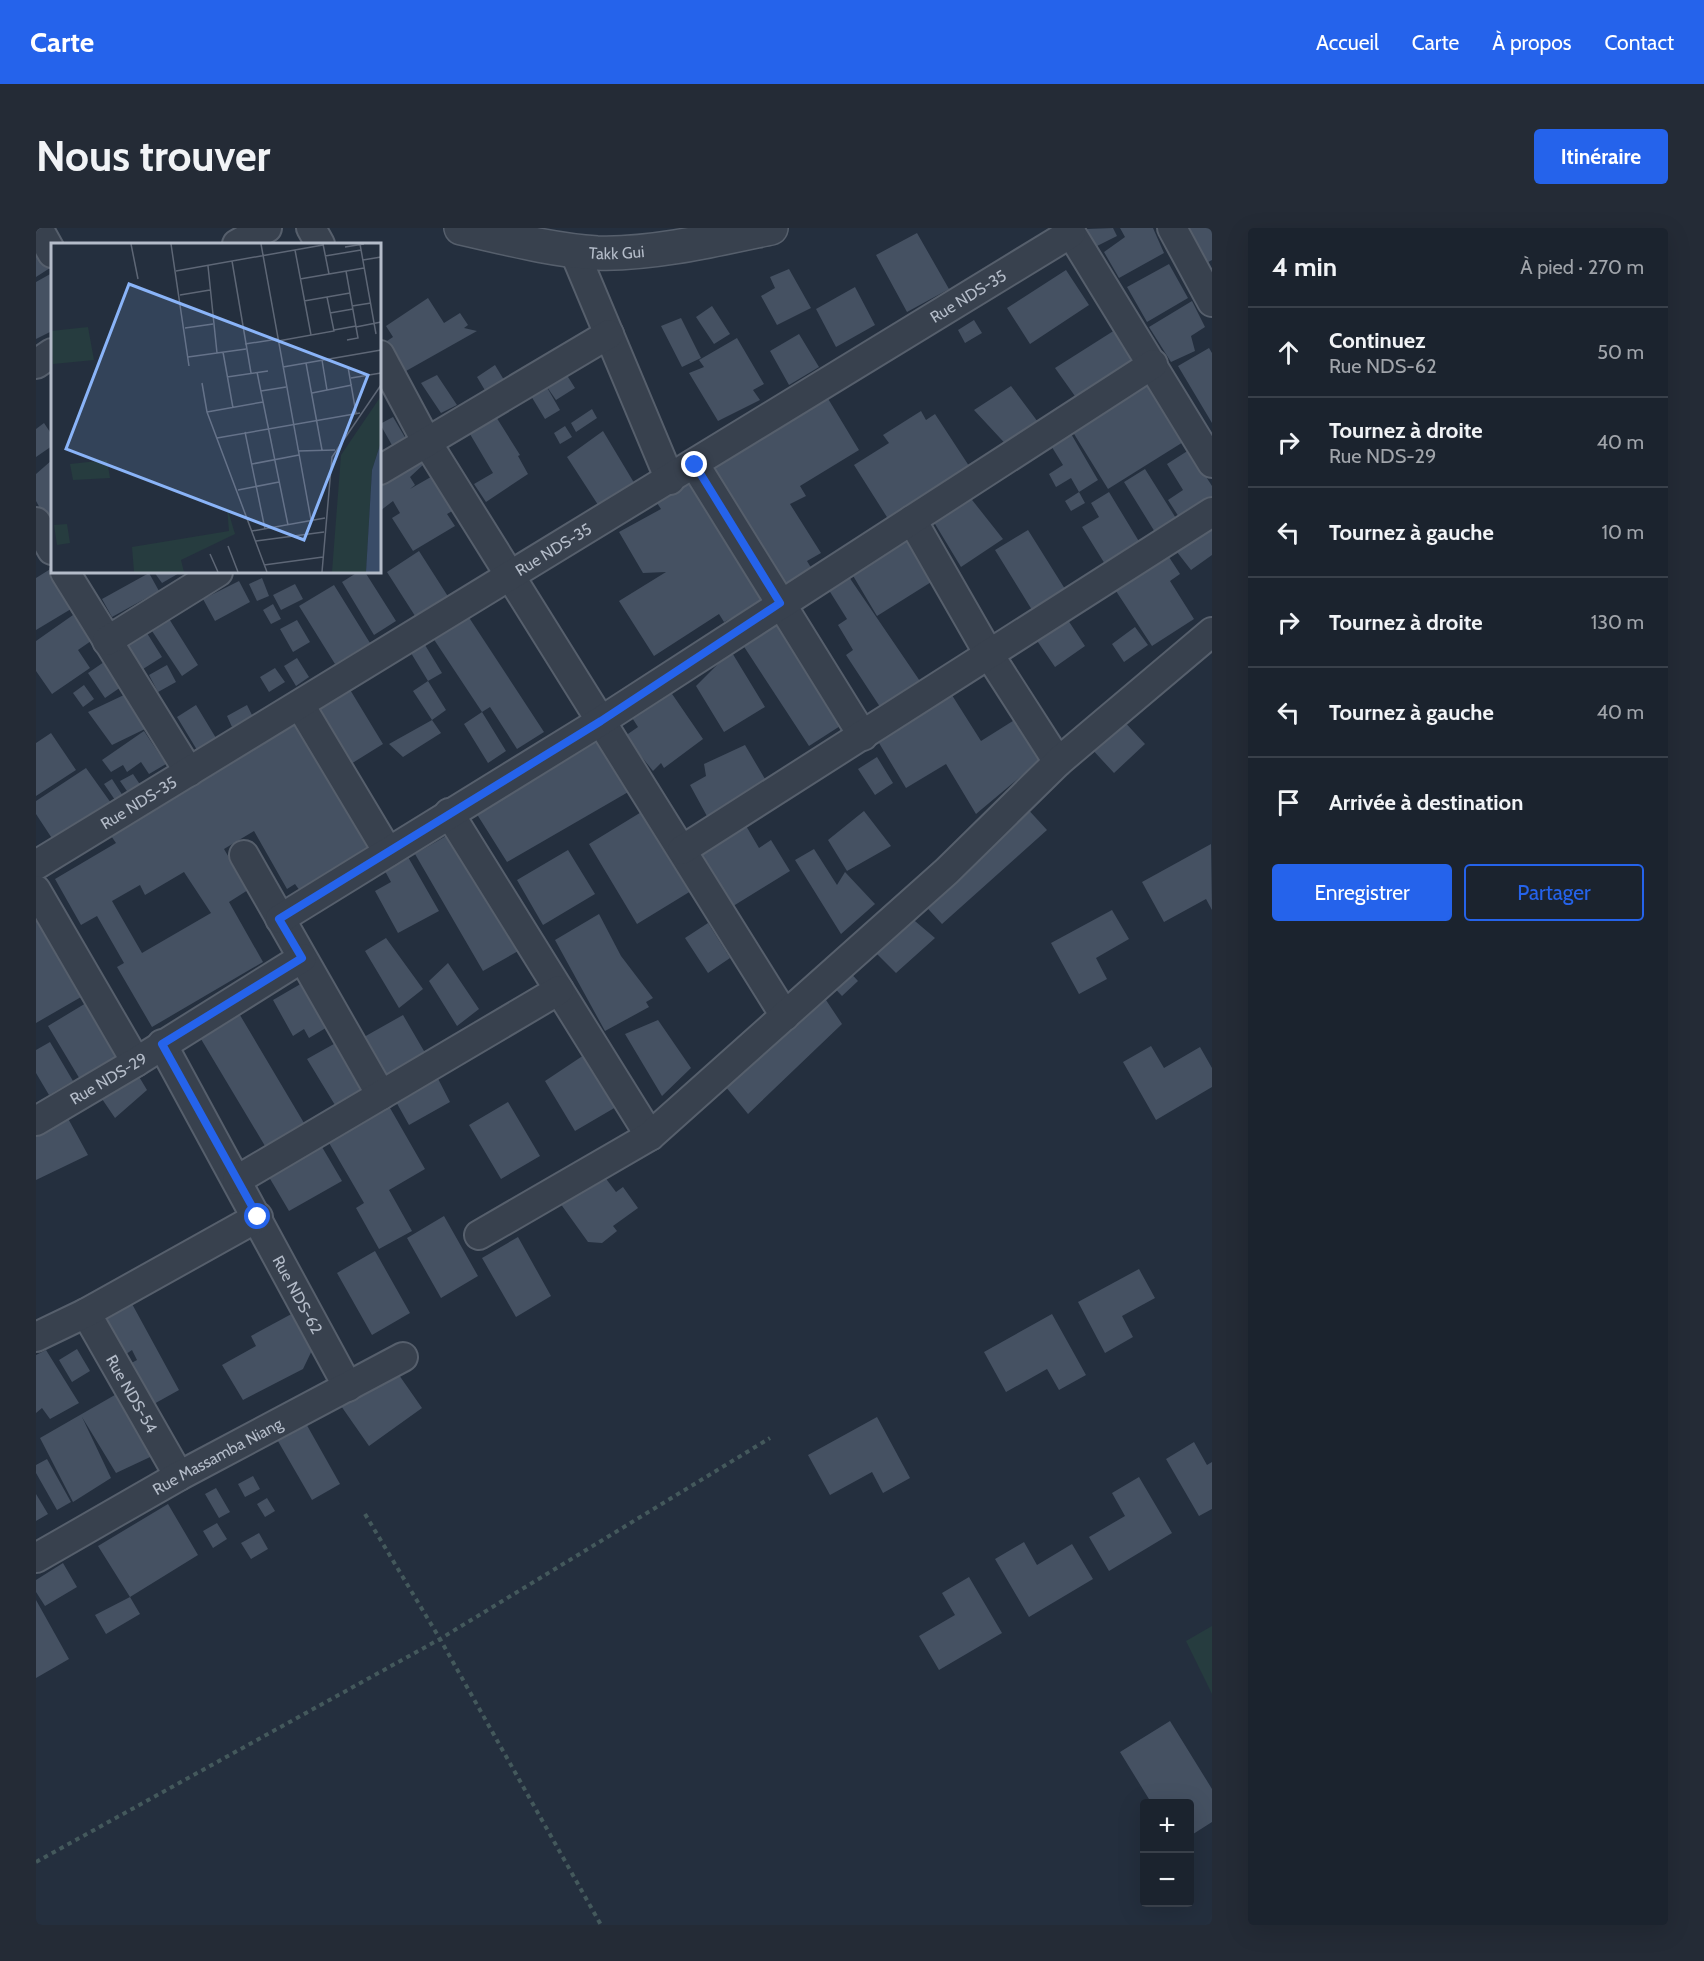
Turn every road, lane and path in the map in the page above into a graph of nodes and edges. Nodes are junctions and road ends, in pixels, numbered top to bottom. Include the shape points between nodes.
1 (38, 228) edge
2 (267, 228) edge
3 (311, 228) edge
4 (461, 228) edge
5 (771, 228) edge
6 (1172, 228) edge
7 (1070, 230) edge
8 (239, 243) edge
9 (319, 243) edge
10 (51, 251) edge
11 (574, 251) junction
12 (1212, 302) edge
13 (609, 334) junction
14 (51, 354) edge
15 (381, 357) edge
16 (36, 364) edge
17 (1153, 364) junction
18 (426, 441) junction
19 (1212, 463) edge
20 (695, 465) junction
21 (381, 469) edge
22 (670, 480) junction
23 (1212, 512) edge
24 (912, 520) junction
25 (66, 573) edge
26 (216, 573) edge
27 (511, 577) junction
28 (780, 603) junction
29 (1212, 632) edge
30 (107, 641) junction
31 (990, 656) junction
32 (300, 705) junction
33 (601, 721) junction
34 (863, 736) junction
35 (1058, 762) junction
36 (189, 772) junction
37 (449, 813) junction
38 (682, 850) junction
39 (388, 852) junction
40 (244, 855) dead end
41 (36, 865) edge
42 (36, 890) edge
43 (279, 919) junction
44 (302, 958) junction
45 (559, 990) junction
46 (785, 1016) junction
47 (162, 1044) junction
48 (136, 1062) junction
49 (381, 1095) junction
50 (36, 1120) edge
51 (650, 1136) junction
52 (237, 1180) junction
53 (258, 1217) junction
54 (479, 1234) dead end
55 (86, 1313) junction
56 (36, 1337) edge
57 (403, 1357) dead end
58 (348, 1387) junction
59 (770, 1437) dead end
60 (178, 1476) junction
61 (365, 1514) dead end
62 (36, 1558) edge
63 (440, 1639) junction
64 (36, 1862) edge
65 (601, 1925) edge

1 - 10 street
2 - 8 street
3 - 9 street
4 - 11 street, Takk Gui
5 - 11 street, Takk Gui via 717,240 629,251
6 - 12 street
7 - 17 street
7 - 20 street, Rue NDS-35
11 - 13 street
13 - 18 street
13 - 22 street
14 - 16 street
15 - 18 street
17 - 19 street
17 - 24 street
18 - 21 street
18 - 27 street
20 - 22 street, Rue NDS-35
20 - 28 street
22 - 27 street, Rue NDS-35
23 - 31 street
24 - 28 street
24 - 31 street
25 - 30 street
26 - 30 street
27 - 32 street, Rue NDS-35
27 - 33 street
28 - 33 street
28 - 34 street
29 - 35 street
30 - 36 street
31 - 34 street
31 - 35 street
32 - 36 street, Rue NDS-35
32 - 39 street
33 - 37 street
33 - 38 street
34 - 38 street
35 - 46 street via 947,871
36 - 41 street, Rue NDS-35
37 - 39 street
37 - 45 street
38 - 46 street
39 - 43 street
40 - 43 street
42 - 48 street
43 - 44 street
44 - 47 street, Rue NDS-29
44 - 49 street
45 - 49 street
45 - 51 street
46 - 51 street
47 - 48 street, Rue NDS-29
47 - 52 street, Rue NDS-62
48 - 50 street, Rue NDS-29
49 - 52 street
51 - 54 street
52 - 53 street, Rue NDS-62
53 - 55 street
53 - 58 street, Rue NDS-62
55 - 56 street
55 - 60 street, Rue NDS-54
57 - 58 street, Rue Massamba Niang
58 - 60 street, Rue Massamba Niang
59 - 63 path
60 - 62 street, Rue Massamba Niang
61 - 63 path
63 - 64 path
63 - 65 path

